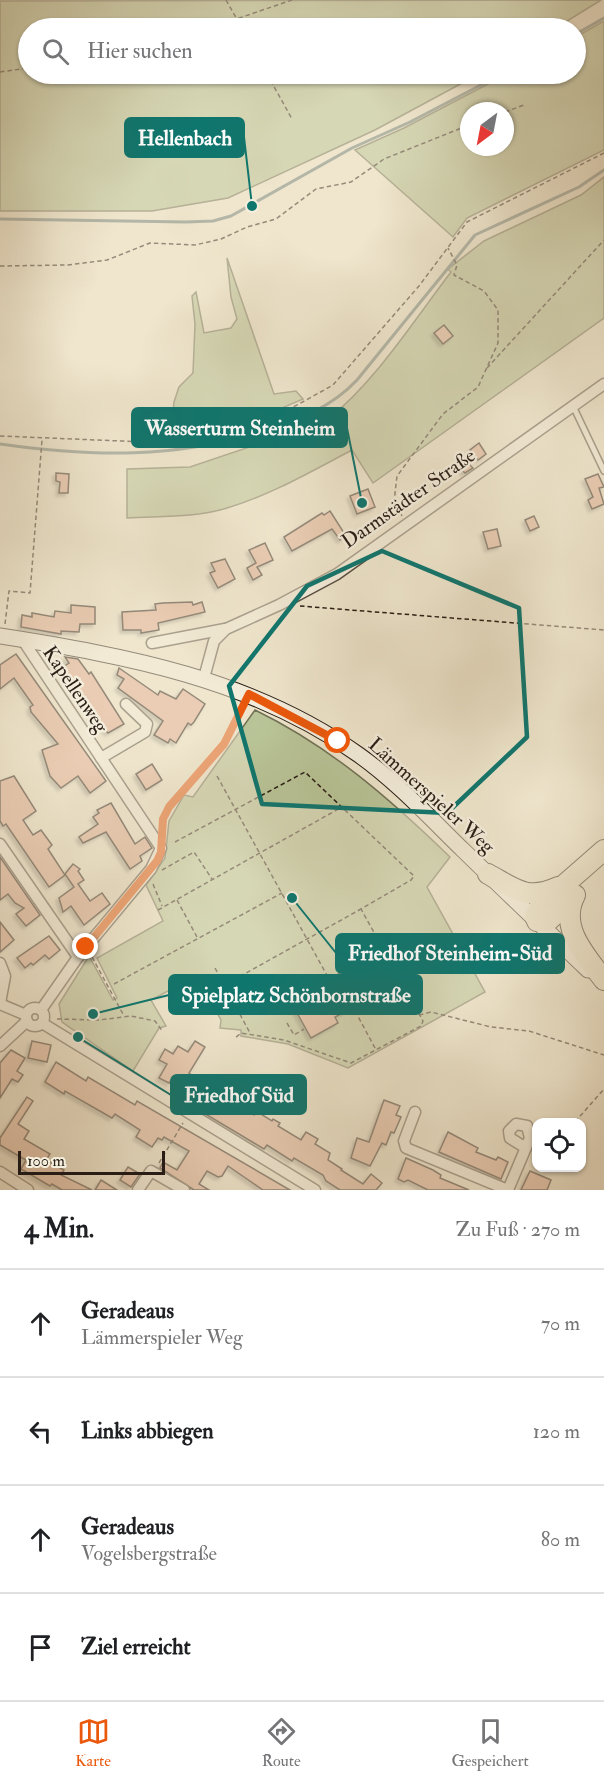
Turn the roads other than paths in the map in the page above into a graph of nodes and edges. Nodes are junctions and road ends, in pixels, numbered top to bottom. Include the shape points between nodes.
1 (604, 384) edge
2 (573, 406) junction
3 (604, 471) edge
4 (226, 629) junction
5 (2, 637) edge
6 (22, 639) junction
7 (152, 643) dead end
8 (204, 678) junction
9 (126, 704) dead end
10 (101, 758) junction
11 (0, 844) edge
12 (604, 850) edge
13 (604, 859) edge
14 (488, 874) junction
15 (566, 892) junction
16 (537, 921) junction
17 (78, 957) junction
18 (0, 963) edge
19 (604, 980) edge
20 (604, 985) edge
21 (0, 1004) edge
22 (42, 1017) junction
23 (27, 1018) junction
24 (0, 1046) edge
25 (415, 1112) dead end
26 (526, 1148) dead end
27 (0, 1172) edge
28 (28, 1190) edge
29 (138, 1190) edge
30 (184, 1190) edge
31 (315, 1190) edge
32 (508, 1190) edge

1 - 2 street, Darmstädter Straße
2 - 3 lane
2 - 4 street, Darmstädter Straße via 337,574
4 - 7 street, Darmstädter Straße
4 - 8 street via 214,641
5 - 6 street
6 - 8 street via 140,661
6 - 10 street, Kapellenweg
8 - 14 street, Lämmerspieler Weg via 249,694 315,727 359,755
9 - 10 street, Kapellenweg via 147,724 145,732
10 - 17 street, Kapellenweg via 161,848 152,869
11 - 17 street
12 - 15 highway
13 - 15 highway
14 - 15 highway via 530,894
14 - 16 street, Lämmerspieler Weg
15 - 16 highway via 536,912
15 - 19 highway via 572,931
16 - 20 street, Lämmerspieler Weg
17 - 22 street
18 - 21 street via 5,976
21 - 23 street
22 - 23 street via 34,1026
22 - 23 street via 31,1008
22 - 31 street
23 - 24 street
25 - 32 street via 404,1141 406,1148
26 - 32 street
27 - 28 street
29 - 30 street via 147,1174 154,1171

